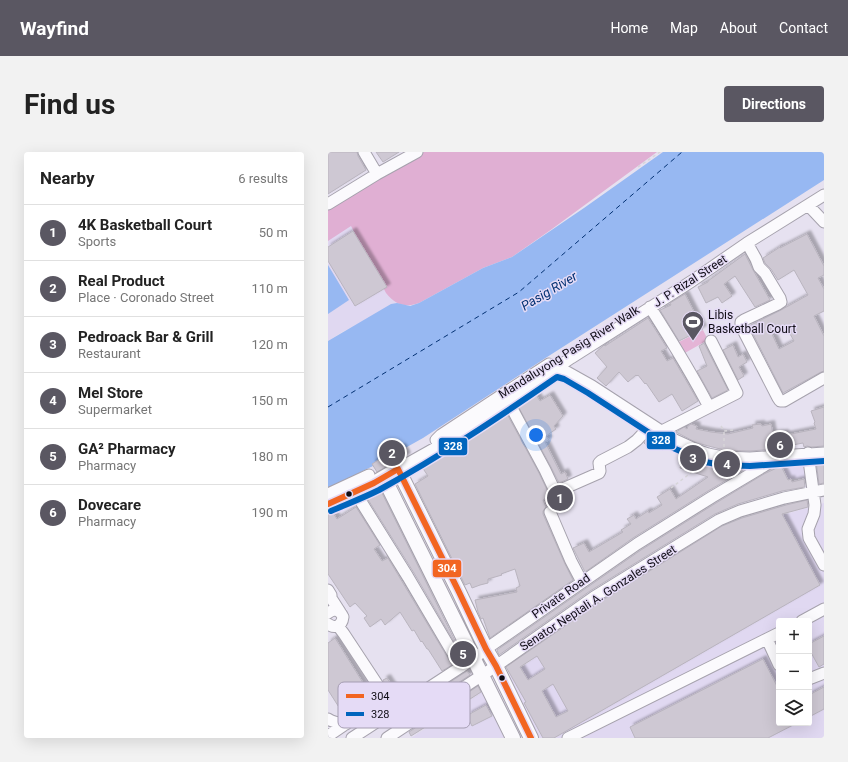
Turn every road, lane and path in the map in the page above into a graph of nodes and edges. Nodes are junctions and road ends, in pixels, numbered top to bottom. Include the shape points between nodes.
1 (364, 152) edge
2 (417, 152) edge
3 (660, 152) edge
4 (638, 167) dead end
5 (378, 174) junction
6 (824, 186) edge
7 (824, 195) edge
8 (328, 204) edge
9 (808, 205) junction
10 (824, 222) edge
11 (747, 243) junction
12 (650, 307) junction
13 (711, 341) dead end
14 (556, 368) junction
15 (824, 378) edge
16 (508, 401) junction
17 (709, 407) junction
18 (651, 425) junction
19 (721, 426) dead end
20 (733, 430) dead end
21 (662, 431) junction
22 (724, 432) junction
23 (436, 440) dead end
24 (699, 451) junction
25 (808, 453) junction
26 (824, 453) edge
27 (769, 456) junction
28 (723, 457) junction
29 (398, 469) junction
30 (369, 475) dead end
31 (384, 478) junction
32 (671, 488) dead end
33 (818, 491) edge
34 (355, 492) junction
35 (328, 494) edge
36 (328, 504) edge
37 (550, 512) dead end
38 (824, 565) edge
39 (582, 582) junction
40 (329, 595) edge
41 (824, 609) edge
42 (340, 612) junction
43 (328, 613) edge
44 (808, 618) edge
45 (333, 625) edge
46 (776, 634) edge
47 (767, 639) junction
48 (486, 649) junction
49 (776, 658) edge
50 (473, 659) junction
51 (496, 666) junction
52 (461, 667) junction
53 (824, 673) edge
54 (481, 675) junction
55 (812, 678) edge
56 (376, 682) edge
57 (438, 682) edge
58 (470, 682) edge
59 (328, 719) edge
60 (338, 723) edge
61 (340, 728) edge
62 (367, 728) edge
63 (402, 728) edge
64 (328, 736) edge
65 (352, 738) edge
66 (387, 738) edge
67 (513, 738) edge
68 (531, 738) edge
69 (568, 738) edge

1 - 5 street
2 - 5 street
3 - 4 path
5 - 8 street
6 - 23 street, Mandaluyong Pasig River Walk via 708,265 524,380
7 - 9 street, J. P. Rizal Street
9 - 10 street
9 - 11 street, J. P. Rizal Street
11 - 12 street, J. P. Rizal Street
11 - 15 street via 781,302 744,320 741,326 778,398 784,401
12 - 14 street, J. P. Rizal Street
12 - 17 street via 686,363
13 - 17 street via 738,393
14 - 16 street, J. P. Rizal Street
14 - 18 street via 592,386
16 - 18 street via 554,489 558,491 599,473 601,461 628,447
16 - 29 street, J. P. Rizal Street
17 - 21 street
18 - 21 street
19 - 22 path
20 - 22 path
21 - 24 street
22 - 28 path
24 - 28 street
24 - 32 path via 692,472
25 - 26 street
25 - 27 street
25 - 33 street
27 - 28 street
27 - 39 street, Private Road via 767,464 637,544
29 - 31 main road
29 - 48 main road
30 - 35 street
31 - 34 main road
31 - 50 main road
33 - 38 street via 808,529 809,538
33 - 51 street, Senator Neptali A. Gonzales Street via 784,498 720,520 594,597
34 - 36 main road
34 - 52 street
37 - 39 street
39 - 48 street, Private Road
40 - 42 street
41 - 44 street
42 - 43 street via 333,610
42 - 45 street via 341,624
45 - 56 street via 344,634
46 - 47 street
47 - 49 street
47 - 69 street
48 - 50 street, Private Road
48 - 51 main road
50 - 52 street, Private Road
50 - 54 main road
51 - 54 street, Senator Neptali A. Gonzales Street
51 - 68 main road
52 - 57 street, Private Road
53 - 55 street
54 - 58 street, Senator Neptali A. Gonzales Street
54 - 67 main road
59 - 60 street
61 - 64 street
62 - 65 street, Private Road
63 - 66 street, Senator Neptali A. Gonzales Street

